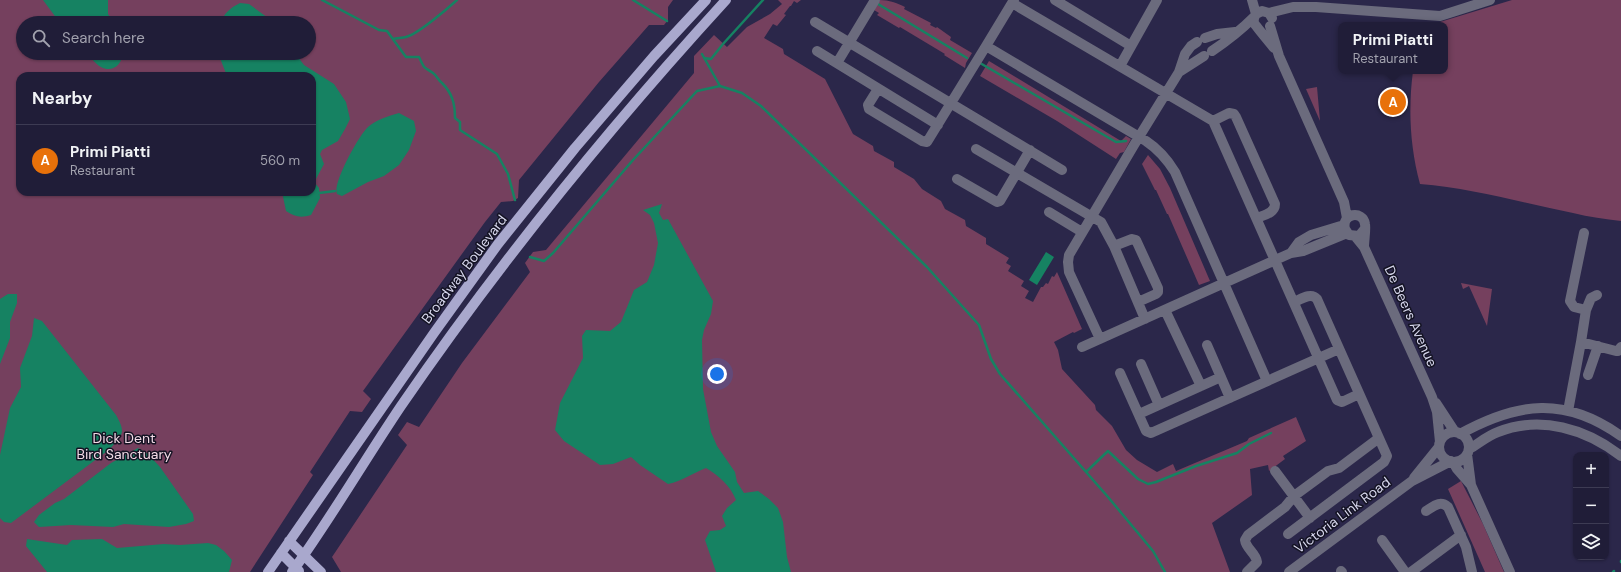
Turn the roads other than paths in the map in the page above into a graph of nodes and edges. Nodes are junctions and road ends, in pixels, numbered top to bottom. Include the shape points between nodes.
1 (706, 0) edge
2 (726, 0) edge
3 (875, 0) edge
4 (1054, 0) edge
5 (1252, 0) edge
6 (1258, 0) edge
7 (1490, 0) edge
8 (1155, 1) edge
9 (1013, 2) edge
10 (1264, 17) junction
11 (815, 22) dead end
12 (1259, 29) junction
13 (1239, 30) junction
14 (848, 42) junction
15 (986, 46) junction
16 (1131, 46) junction
17 (817, 51) dead end
18 (1279, 56) junction
19 (836, 63) junction
20 (1120, 66) junction
21 (1179, 72) junction
22 (878, 89) junction
23 (1166, 92) junction
24 (951, 104) junction
25 (1213, 121) junction
26 (938, 125) junction
27 (1138, 137) junction
28 (976, 149) dead end
29 (1030, 150) junction
30 (1062, 170) dead end
31 (1016, 172) junction
32 (956, 179) dead end
33 (1049, 212) dead end
34 (1091, 216) junction
35 (1257, 218) junction
36 (1350, 225) junction
37 (1364, 230) junction
38 (1082, 232) junction
39 (1584, 233) dead end
40 (1114, 246) junction
41 (1364, 246) junction
42 (1275, 260) junction
43 (1224, 283) junction
44 (1597, 295) dead end
45 (1138, 302) junction
46 (1294, 302) junction
47 (1165, 310) junction
48 (1586, 310) junction
49 (1145, 319) junction
50 (1100, 339) junction
51 (1581, 342) junction
52 (1207, 345) dead end
53 (1598, 346) junction
54 (1082, 347) dead end
55 (1621, 347) edge
56 (1339, 349) junction
57 (1319, 358) junction
58 (1141, 364) dead end
59 (1120, 373) dead end
60 (1588, 375) dead end
61 (1221, 377) junction
62 (1267, 381) junction
63 (1201, 386) junction
64 (1359, 394) junction
65 (1432, 397) junction
66 (1230, 398) junction
67 (1159, 405) junction
68 (1568, 411) junction
69 (1139, 414) junction
70 (1458, 433) junction
71 (1621, 436) edge
72 (1379, 438) junction
73 (1440, 445) junction
74 (1468, 452) junction
75 (1621, 456) edge
76 (1452, 461) junction
77 (1275, 471) dead end
78 (1412, 481) junction
79 (1471, 485) junction
80 (1294, 496) junction
81 (1426, 511) dead end
82 (1310, 518) junction
83 (1288, 534) dead end
84 (1461, 535) junction
85 (1382, 540) dead end
86 (289, 541) junction
87 (280, 553) junction
88 (304, 556) junction
89 (296, 571) edge
90 (268, 572) edge
91 (321, 572) edge
92 (1247, 572) edge
93 (1289, 572) edge
94 (1405, 572) edge
95 (1411, 572) edge
96 (1472, 572) edge
97 (1510, 572) edge

1 - 86 main road, Broadway Boulevard via 654,56 498,244
2 - 88 main road, Broadway Boulevard via 658,75 529,231 402,406
3 - 14 street
4 - 16 street
5 - 10 street
6 - 10 street
7 - 10 street via 1437,16 1293,7
8 - 16 street
9 - 15 street
9 - 20 street
10 - 12 street via 1265,29
10 - 13 street
10 - 18 street
11 - 14 street
12 - 13 street
12 - 18 street
13 - 21 street
13 - 21 street via 1216,34 1191,46 1185,54
14 - 19 street
14 - 24 street
15 - 24 street
15 - 27 street
16 - 20 street
17 - 19 street
18 - 36 street via 1344,202
19 - 22 street
20 - 23 street
21 - 23 street
22 - 26 street
22 - 26 street via 868,105 869,109 922,141 928,141
23 - 25 street
23 - 27 street
24 - 26 street
24 - 29 street
25 - 35 street
25 - 35 street via 1229,113 1236,117 1275,204 1273,210
27 - 34 street
27 - 43 street via 1161,153 1171,165
28 - 31 street
29 - 30 street
29 - 31 street
31 - 32 street via 997,202
31 - 34 street
33 - 38 street
34 - 38 street
34 - 40 street via 1101,222
35 - 42 street
36 - 37 street via 1359,236
36 - 37 street via 1363,219
36 - 41 street, De Beers Avenue
36 - 42 street via 1330,235 1311,235 1298,242 1291,253
37 - 41 street, De Beers Avenue
38 - 50 street via 1069,255 1068,267
39 - 48 street via 1570,301 1574,307
40 - 45 street
40 - 45 street via 1132,239 1136,240 1158,288 1156,294
41 - 65 street, De Beers Avenue
42 - 43 street
42 - 46 street
43 - 47 street
43 - 62 street
44 - 48 street via 1591,298
45 - 49 street
46 - 56 street via 1310,295 1316,297
46 - 57 street
47 - 49 street
47 - 63 street
48 - 51 street
49 - 50 street
50 - 54 street
51 - 53 street
51 - 68 street
52 - 61 street
53 - 55 street via 1616,351
53 - 60 street
56 - 57 street
56 - 64 street
57 - 62 street
57 - 64 street via 1338,401 1342,402
58 - 67 street
59 - 69 street
61 - 63 street
61 - 66 street
62 - 66 street
63 - 67 street
64 - 72 street
65 - 70 street, De Beers Avenue
65 - 73 street, De Beers Avenue via 1437,412
66 - 69 street via 1149,433
67 - 69 street
68 - 70 street via 1554,408 1514,410
68 - 71 street via 1590,418
70 - 73 street via 1446,435
70 - 74 street via 1467,440
72 - 80 street
72 - 82 street via 1386,454 1386,461
73 - 76 street via 1442,456
73 - 78 street, Victoria Link Road
74 - 75 street via 1497,432 1533,425 1570,429 1586,434
74 - 76 street via 1460,461
74 - 79 street
76 - 78 street, Victoria Link Road
76 - 79 street
77 - 80 street
78 - 93 street, Victoria Link Road
79 - 97 street
80 - 82 street
80 - 92 street via 1285,507 1246,537 1246,545 1257,558 1257,562
81 - 84 street via 1439,503 1446,505
82 - 83 street
84 - 95 street
84 - 96 street
85 - 94 street
86 - 87 main road, Broadway Boulevard
86 - 88 main road
87 - 89 main road
87 - 90 main road, Broadway Boulevard
88 - 89 main road, Broadway Boulevard
88 - 91 main road

